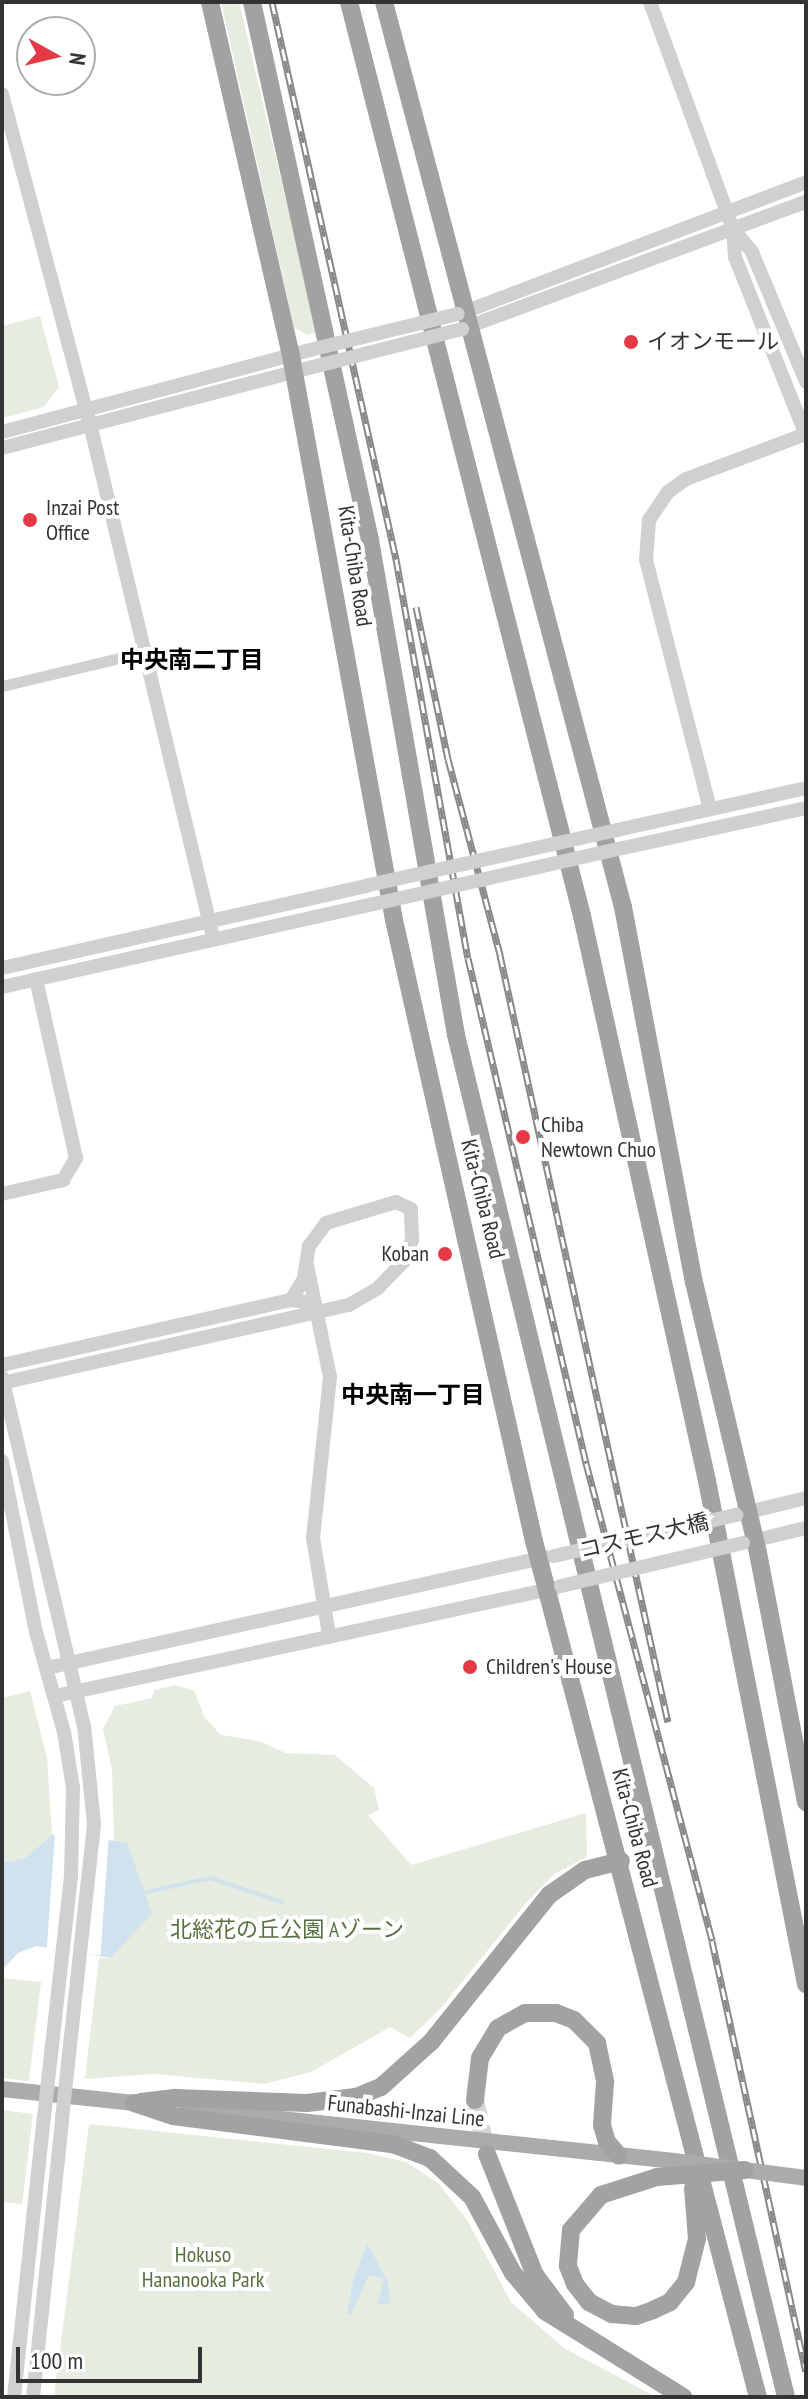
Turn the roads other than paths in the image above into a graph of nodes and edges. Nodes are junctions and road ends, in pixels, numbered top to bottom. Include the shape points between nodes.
1 (210, 2) edge
2 (252, 2) edge
3 (349, 2) edge
4 (384, 2) edge
5 (650, 2) edge
6 (2, 94) edge
7 (806, 182) edge
8 (806, 202) edge
9 (726, 212) junction
10 (733, 229) junction
11 (464, 320) junction
12 (293, 364) junction
13 (806, 382) edge
14 (88, 417) junction
15 (2, 432) edge
16 (806, 435) edge
17 (2, 448) edge
18 (145, 652) junction
19 (2, 686) edge
20 (806, 788) edge
21 (806, 808) edge
22 (710, 809) junction
23 (209, 922) junction
24 (213, 937) junction
25 (2, 968) edge
26 (36, 979) junction
27 (2, 987) edge
28 (2, 1194) edge
29 (306, 1262) junction
30 (291, 1300) junction
31 (318, 1313) junction
32 (2, 1365) edge
33 (2, 1381) edge
34 (2, 1461) edge
35 (806, 1498) edge
36 (742, 1514) junction
37 (806, 1528) edge
38 (749, 1541) junction
39 (546, 1557) junction
40 (554, 1588) junction
41 (323, 1607) junction
42 (329, 1635) junction
43 (778, 1649) junction
44 (71, 1663) junction
45 (47, 1668) junction
46 (77, 1690) junction
47 (55, 1696) junction
48 (806, 1747) edge
49 (806, 1802) edge
50 (621, 1861) junction
51 (644, 1960) junction
52 (806, 1984) edge
53 (2, 2089) edge
54 (475, 2100) tunnel mouth
55 (134, 2103) junction
56 (487, 2154) tunnel mouth
57 (619, 2156) junction
58 (745, 2170) junction
59 (806, 2178) edge
60 (618, 2355) junction
61 (14, 2397) edge
62 (33, 2397) edge
63 (683, 2397) edge
64 (758, 2397) edge
65 (786, 2397) edge

1 - 12 highway, Kita-Chiba Road
2 - 65 highway, Kita-Chiba Road via 370,540 456,1035
3 - 52 highway via 582,916 707,1481
4 - 11 highway
5 - 9 street
6 - 14 street
7 - 9 street
8 - 10 street
9 - 10 street
9 - 11 street
10 - 11 street
10 - 13 street via 752,252
10 - 16 street via 735,257
11 - 12 street, bridge via 313,367
11 - 12 street, bridge via 310,350
11 - 36 highway via 623,907
12 - 14 street
12 - 39 highway, Kita-Chiba Road via 394,920
14 - 15 street
14 - 17 street
14 - 18 street
16 - 22 street via 686,479 668,492 649,520 646,560
18 - 19 street
18 - 23 street
20 - 22 street
21 - 24 street, bridge
22 - 23 street, bridge
23 - 24 street
23 - 25 street
24 - 26 street
26 - 27 street
26 - 28 street via 76,1158 63,1180
29 - 30 street
29 - 31 street
29 - 31 street via 316,1233 336,1217 396,1202 411,1209 412,1240 393,1276 367,1296
30 - 31 street via 306,1302
30 - 32 street
31 - 33 street
31 - 41 street via 331,1397 313,1525
33 - 44 street
34 - 45 street
35 - 36 street, コスモス大橋
36 - 38 highway
36 - 39 street, コスモス大橋, bridge
37 - 38 street, コスモス大橋
38 - 40 street, コスモス大橋, bridge
38 - 43 highway
39 - 40 highway, Kita-Chiba Road
39 - 41 street, コスモス大橋
40 - 42 street, コスモス大橋
40 - 50 highway, Kita-Chiba Road
41 - 42 street
41 - 44 street, コスモス大橋
42 - 46 street, コスモス大橋
43 - 48 highway
43 - 49 highway
44 - 45 street, コスモス大橋
44 - 46 street
45 - 47 street
46 - 47 street, コスモス大橋
46 - 62 street, bridge via 94,1824
47 - 61 street, bridge via 73,1788 72,1849
50 - 51 highway, Kita-Chiba Road
50 - 55 highway via 585,1870 549,1895 431,2042 381,2087 356,2097 307,2103 175,2098
51 - 58 highway, bridge via 644,1985 698,2208 697,2239 686,2282 670,2302 636,2316 612,2314 589,2302 575,2284 568,2266 571,2230 601,2195 657,2177
51 - 64 highway, Kita-Chiba Road
53 - 55 main road, Funabashi-Inzai Line
54 - 57 highway via 480,2058 498,2028 525,2013 556,2013 588,2029 600,2053 605,2082 602,2125
55 - 57 main road, Funabashi-Inzai Line
55 - 60 highway via 173,2116 393,2144 430,2158 472,2197 513,2273 545,2311
56 - 60 highway via 535,2275 568,2318
57 - 58 main road, Funabashi-Inzai Line, bridge
58 - 59 main road, Funabashi-Inzai Line, bridge
60 - 63 highway

